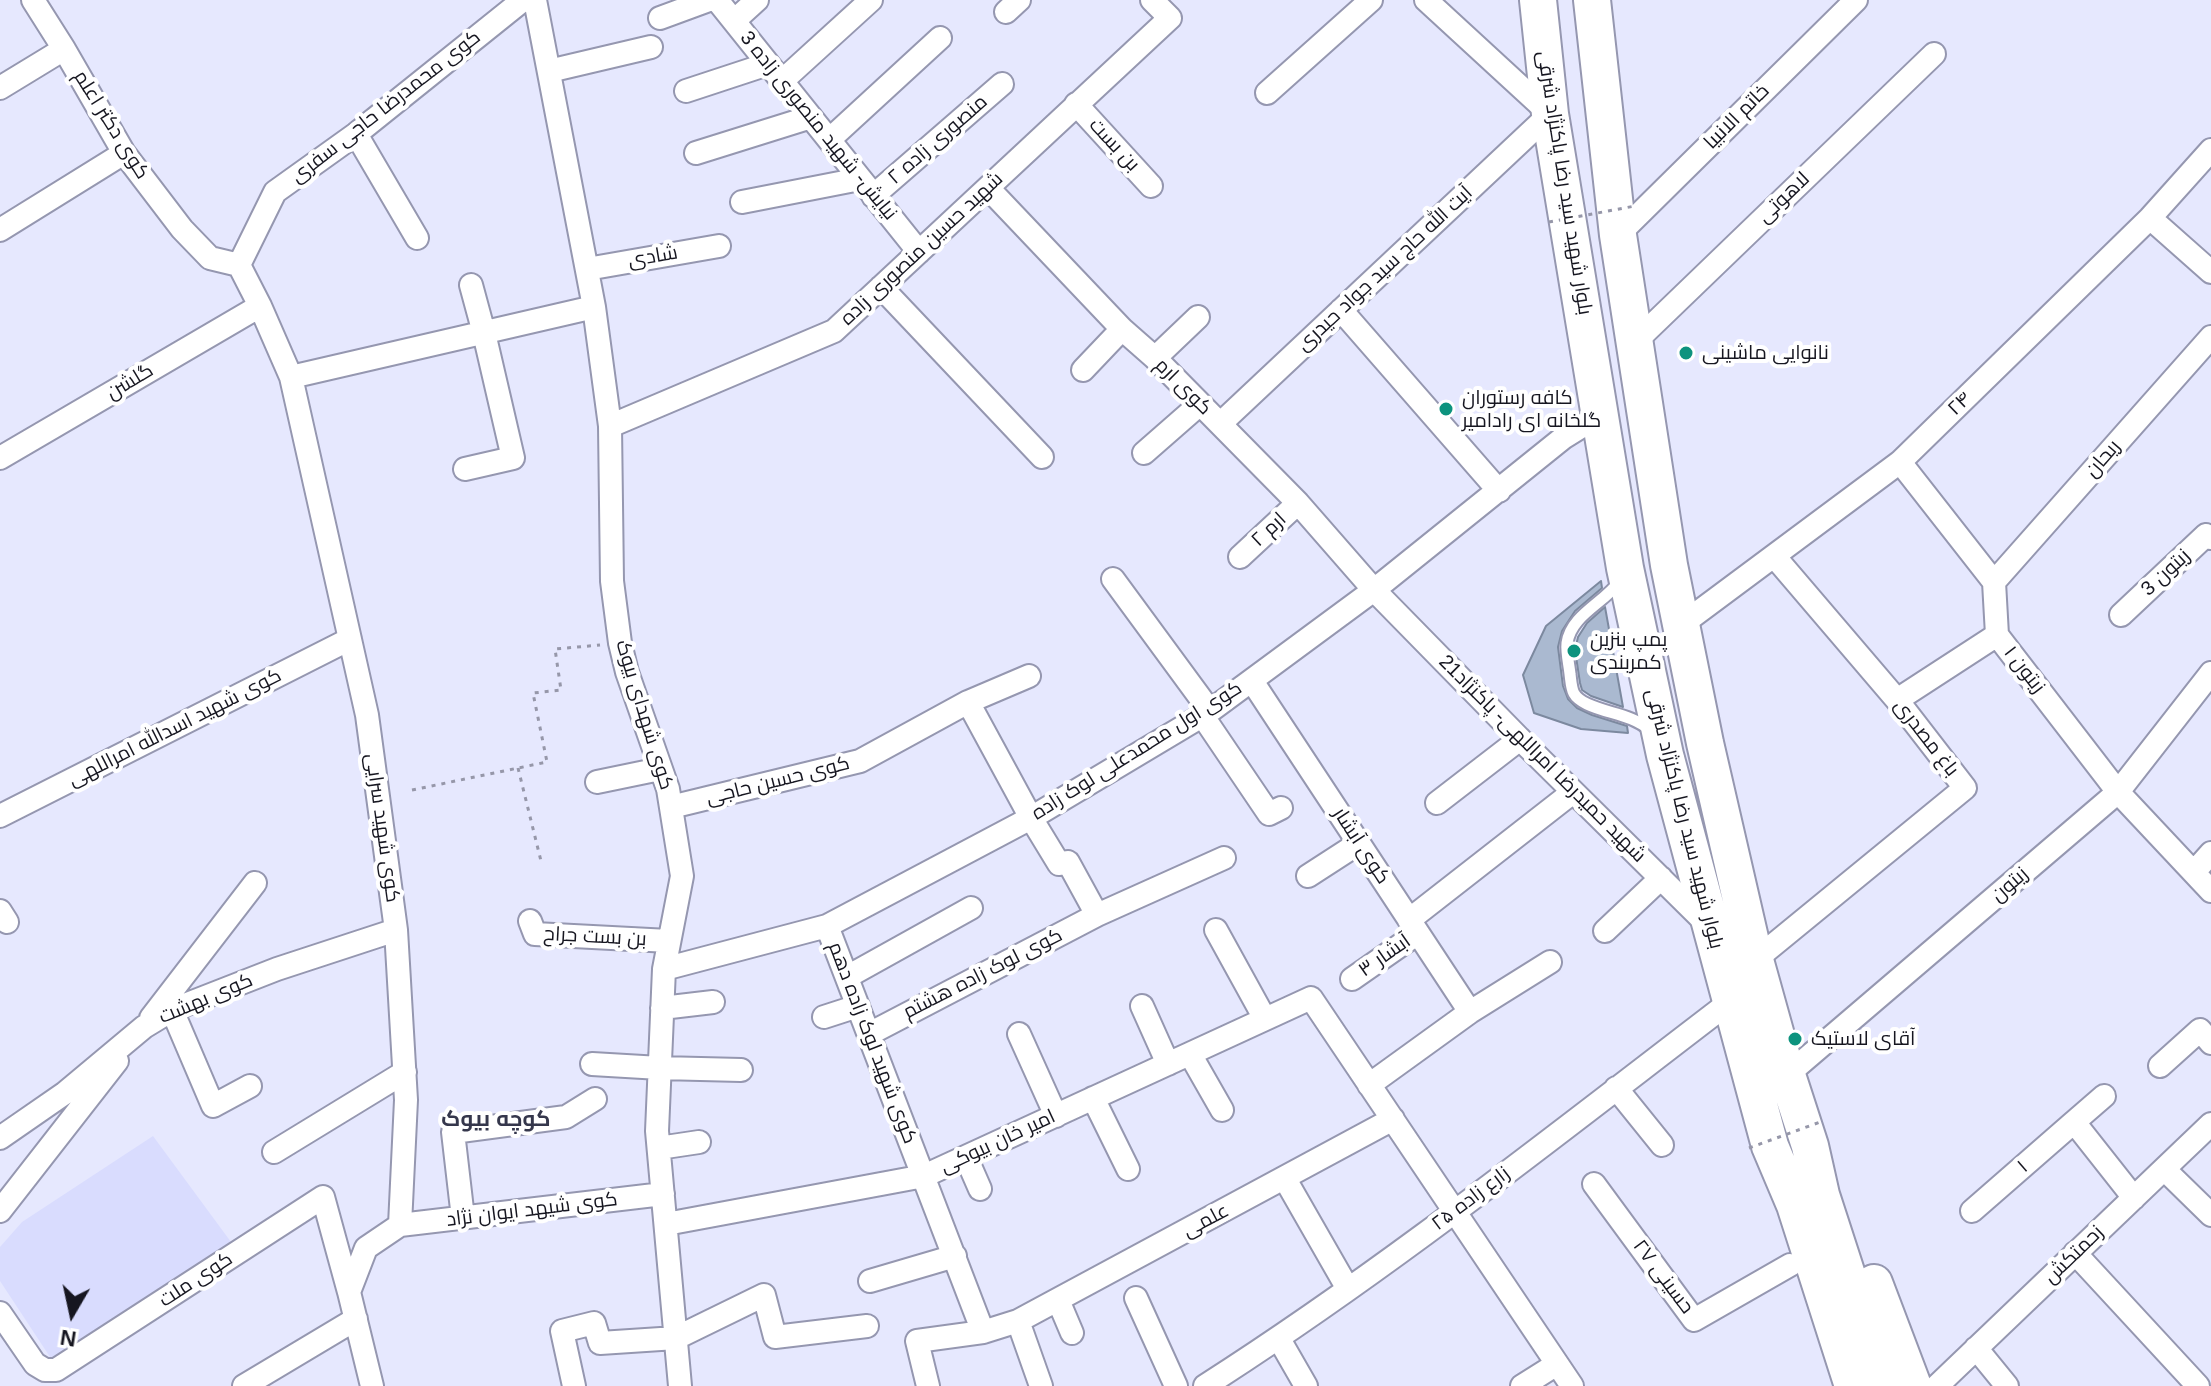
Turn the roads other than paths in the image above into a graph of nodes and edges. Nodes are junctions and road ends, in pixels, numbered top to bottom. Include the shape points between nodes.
1 (33, 0) edge
2 (522, 0) edge
3 (535, 0) edge
4 (709, 0) edge
5 (717, 0) edge
6 (757, 0) edge
7 (871, 0) edge
8 (1152, 0) edge
9 (1371, 0) edge
10 (1426, 0) edge
11 (1538, 0) edge
12 (1856, 0) edge
13 (1597, 4) edge
14 (660, 18) dead end
15 (734, 21) junction
16 (940, 38) dead end
17 (651, 47) dead end
18 (64, 49) junction
19 (1934, 54) dead end
20 (549, 71) junction
21 (775, 72) junction
22 (1002, 84) dead end
23 (0, 88) edge
24 (686, 91) dead end
25 (1267, 93) dead end
26 (1076, 104) junction
27 (1550, 114) junction
28 (811, 117) junction
29 (356, 134) junction
30 (829, 140) junction
31 (2211, 150) edge
32 (124, 153) junction
33 (696, 153) dead end
34 (1151, 186) dead end
35 (867, 187) junction
36 (988, 188) junction
37 (742, 202) dead end
38 (2150, 218) junction
39 (1627, 220) junction
40 (0, 230) edge
41 (417, 238) dead end
42 (719, 246) dead end
43 (919, 252) junction
44 (239, 265) junction
45 (587, 269) junction
46 (2211, 272) edge
47 (471, 285) dead end
48 (881, 287) junction
49 (260, 306) junction
50 (594, 307) junction
51 (1341, 310) junction
52 (1198, 317) dead end
53 (1122, 329) junction
54 (484, 333) junction
55 (2211, 337) edge
56 (1635, 342) junction
57 (1155, 358) junction
58 (1083, 370) dead end
59 (291, 377) junction
60 (1200, 404) junction
61 (1600, 415) junction
62 (1220, 424) junction
63 (610, 426) junction
64 (1144, 453) dead end
65 (1042, 457) dead end
66 (0, 458) edge
67 (1900, 462) junction
68 (465, 469) dead end
69 (1499, 491) junction
70 (1298, 503) junction
71 (2211, 538) edge
72 (1774, 556) junction
73 (1240, 557) dead end
74 (1624, 562) junction
75 (1113, 579) dead end
76 (1994, 582) junction
77 (1374, 590) junction
78 (2121, 615) dead end
79 (1681, 625) junction
80 (1997, 635) junction
81 (350, 639) junction
82 (2211, 673) edge
83 (1029, 676) dead end
84 (1252, 681) junction
85 (1897, 700) junction
86 (968, 702) junction
87 (1206, 713) junction
88 (1520, 739) junction
89 (1663, 747) junction
90 (660, 769) junction
91 (597, 782) dead end
92 (1573, 792) junction
93 (2118, 792) junction
94 (1437, 803) dead end
95 (671, 807) junction
96 (1281, 808) dead end
97 (0, 816) edge
98 (1031, 818) junction
99 (1359, 843) junction
100 (2211, 853) edge
101 (1224, 858) dead end
102 (2194, 872) junction
103 (1308, 876) dead end
104 (1661, 878) junction
105 (255, 883) dead end
106 (2211, 891) edge
107 (971, 908) dead end
108 (1097, 915) junction
109 (530, 921) dead end
110 (827, 926) junction
111 (1414, 926) junction
112 (1711, 928) junction
113 (396, 930) junction
114 (1216, 930) dead end
115 (1605, 931) dead end
116 (669, 941) junction
117 (1755, 960) junction
118 (1550, 962) dead end
119 (664, 969) junction
120 (847, 977) junction
121 (1352, 979) dead end
122 (1731, 1001) junction
123 (713, 1002) dead end
124 (858, 1006) junction
125 (1142, 1006) dead end
126 (662, 1008) junction
127 (172, 1010) junction
128 (1470, 1012) junction
129 (824, 1017) dead end
130 (1265, 1019) junction
131 (144, 1027) junction
132 (869, 1034) junction
133 (1019, 1034) dead end
134 (2211, 1043) edge
135 (1190, 1054) junction
136 (592, 1064) dead end
137 (1168, 1064) junction
138 (2160, 1066) dead end
139 (660, 1068) junction
140 (741, 1070) dead end
141 (405, 1072) junction
142 (1787, 1075) junction
143 (1369, 1085) junction
144 (250, 1086) dead end
145 (1616, 1088) junction
146 (2104, 1096) dead end
147 (1093, 1098) junction
148 (595, 1099) dead end
149 (1222, 1110) dead end
150 (1056, 1116) junction
151 (1393, 1119) junction
152 (2074, 1122) junction
153 (2211, 1124) edge
154 (1814, 1127) junction
155 (0, 1138) edge
156 (699, 1142) dead end
157 (1759, 1144) junction
158 (1662, 1145) dead end
159 (659, 1148) junction
160 (274, 1152) dead end
161 (966, 1157) junction
162 (1128, 1169) dead end
163 (2164, 1169) junction
164 (924, 1176) junction
165 (1285, 1179) junction
166 (1594, 1184) dead end
167 (980, 1189) dead end
168 (663, 1194) junction
169 (2134, 1198) junction
170 (0, 1211) edge
171 (1972, 1211) dead end
172 (1455, 1212) junction
173 (2211, 1215) edge
174 (463, 1218) junction
175 (666, 1224) junction
176 (400, 1225) junction
177 (2075, 1253) junction
178 (955, 1256) junction
179 (1790, 1265) junction
180 (870, 1281) dead end
181 (1348, 1289) junction
182 (349, 1292) junction
183 (1136, 1298) dead end
184 (1058, 1300) junction
185 (0, 1313) edge
186 (356, 1319) junction
187 (1018, 1321) junction
188 (867, 1326) dead end
189 (983, 1332) junction
190 (1072, 1333) dead end
191 (676, 1338) junction
192 (1279, 1339) junction
193 (1976, 1348) junction
194 (1557, 1364) junction
195 (244, 1386) edge
196 (372, 1386) edge
197 (574, 1386) edge
198 (680, 1386) edge
199 (928, 1386) edge
200 (1041, 1386) edge
201 (1176, 1386) edge
202 (1205, 1386) edge
203 (1306, 1386) edge
204 (1522, 1386) edge
205 (1572, 1386) edge
206 (1830, 1386) edge
207 (1853, 1386) edge
208 (1883, 1386) edge
209 (1913, 1386) edge
210 (1937, 1386) edge
211 (2007, 1386) edge
212 (2198, 1386) edge

1 - 18 street, کوی دکتر اعلم
2 - 29 street, کوی محمدرضا حاجی سفری
3 - 20 street, کوی شهدای بیوک
4 - 14 street
5 - 15 street, نیایش- شهید منصوری زاده 3
6 - 15 street
7 - 21 street
8 - 26 street, شهید حسین منصوری زاده via 1170,18
9 - 25 street
10 - 27 street
11 - 27 main road, بلوار شهید سید رضا پاکنژاد شرقی
12 - 39 street, خاتم الانبیا
13 - 39 main road, بلوار شهید سید رضا پاکنژاد شرقی
15 - 21 street, نیایش- شهید منصوری زاده 3
16 - 30 street
17 - 20 street
18 - 23 street
18 - 32 street, کوی دکتر اعلم
19 - 56 street, لاهوتی
20 - 45 street, کوی شهدای بیوک
21 - 24 street
21 - 28 street, نیایش- شهید منصوری زاده 3
22 - 35 street, منصوری زاده ۲
26 - 34 street, بن بست
26 - 36 street, شهید حسین منصوری زاده
27 - 51 street, آیت الله حاج سید جواد حیدری
27 - 61 main road, بلوار شهید سید رضا پاکنژاد شرقی
28 - 30 street, نیایش- شهید منصوری زاده 3
28 - 33 street
29 - 41 street
29 - 44 street, کوی محمدرضا حاجی سفری via 275,192
30 - 35 street, نیایش- شهید منصوری زاده 3
31 - 38 street, ۲۴
32 - 40 street
32 - 44 street, کوی دکتر اعلم via 210,258
35 - 37 street
35 - 43 street, نیایش- شهید منصوری زاده 3
36 - 43 street, شهید حسین منصوری زاده
36 - 53 street, کوی ارم
38 - 46 street
38 - 67 street, ۲۴
39 - 56 main road, بلوار شهید سید رضا پاکنژاد شرقی
42 - 45 street, شادی
43 - 48 street, شهید حسین منصوری زاده
44 - 49 street, کوی شهید سرایی
45 - 50 street, کوی شهدای بیوک
47 - 54 street
48 - 63 street, شهید حسین منصوری زاده via 834,331
48 - 65 street
49 - 59 street, کوی شهید سرایی
49 - 66 street, گلشن
50 - 54 street
50 - 63 street, کوی شهدای بیوک
51 - 62 street, آیت الله حاج سید جواد حیدری
51 - 69 street
52 - 57 street
53 - 57 street, کوی ارم
53 - 58 street
54 - 59 street
54 - 68 street via 513,458
55 - 76 street, ریحان
56 - 79 main road, بلوار شهید سید رضا پاکنژاد شرقی
57 - 60 street, کوی ارم
59 - 81 street, کوی شهید سرایی
60 - 62 street, کوی ارم
60 - 64 street
61 - 69 street, کوی اول محمدعلی لوک زاده
61 - 74 main road, بلوار شهید سید رضا پاکنژاد شرقی
62 - 70 street, کوی ارم
63 - 90 street, کوی شهدای بیوک via 612,581 620,643
67 - 72 street, ۲۴
67 - 76 street
69 - 77 street, کوی اول محمدعلی لوک زاده
70 - 73 street, ارم ۲
70 - 77 street, کوی ارم
71 - 78 street, زیتون 3 via 2206,535
72 - 79 street, ۲۴
72 - 85 street, باغ مصدری
74 - 89 main road, بلوار شهید سید رضا پاکنژاد شرقی
74 - 89 lane via 1618,583 1580,619 1567,641 1571,688 1590,706 1635,720
75 - 87 street
76 - 80 street, زیتون ۱
77 - 84 street, کوی اول محمدعلی لوک زاده
77 - 88 street, شهید حمیدرضا امراللهی- پاکنژاد21
79 - 117 main road, بلوار شهید سید رضا پاکنژاد شرقی
80 - 85 street
80 - 93 street, زیتون ۱
81 - 97 street, کوی شهید اسدالله امراللهی
81 - 113 street, کوی شهید سرایی via 367,715
82 - 93 street, زیتون
83 - 86 street, کوی حسین حاجی
84 - 87 street, کوی اول محمدعلی لوک زاده
84 - 99 street, کوی آبشار
85 - 117 street, باغ مصدری via 1965,788
86 - 95 street, کوی حسین حاجی via 860,761
86 - 98 street
87 - 96 street via 1269,814
87 - 98 street, کوی اول محمدعلی لوک زاده
88 - 92 street, شهید حمیدرضا امراللهی- پاکنژاد21
88 - 94 street
89 - 112 main road, بلوار شهید سید رضا پاکنژاد شرقی
90 - 91 street
90 - 95 street, کوی شهدای بیوک
92 - 104 street, شهید حمیدرضا امراللهی- پاکنژاد21
92 - 111 street, آبشار ۳
93 - 102 street, زیتون ۱
93 - 142 street, زیتون
95 - 116 street, کوی شهدای بیوک via 682,876
98 - 108 street via 1059,864 1068,862
98 - 110 street, کوی اول محمدعلی لوک زاده
99 - 103 street
99 - 111 street, کوی آبشار
100 - 102 street
101 - 108 street, کوی لوک زاده هشتم
102 - 106 street, زیتون ۱
104 - 112 street, شهید حمیدرضا امراللهی- پاکنژاد21
104 - 115 street
105 - 131 street
107 - 120 street
108 - 132 street, کوی لوک زاده هشتم
109 - 116 street, بن بست جراح via 535,934
110 - 119 street, کوی اول محمدعلی لوک زاده
110 - 120 street, کوی شهید لوک زاده دهم
111 - 121 street, آبشار ۳
111 - 128 street, کوی آبشار
112 - 122 main road, بلوار شهید سید رضا پاکنژاد شرقی
113 - 127 street, کوی بهشت
113 - 141 street, کوی شهید سرایی
114 - 130 street
116 - 119 street, کوی شهدای بیوک
117 - 142 main road, بلوار شهید سید رضا پاکنژاد شرقی
118 - 128 street
119 - 126 street, کوی شهدای بیوک
120 - 124 street, کوی شهید لوک زاده دهم
122 - 145 street, زارع زاده ۲۵
122 - 157 main road, بلوار شهید سید رضا پاکنژاد شرقی
123 - 126 street
124 - 129 street
124 - 132 street, کوی شهید لوک زاده دهم
125 - 137 street
126 - 139 street, کوی شهدای بیوک
127 - 131 street, کوی بهشت
127 - 144 street via 213,1106
128 - 143 street
130 - 135 street, امیر خان بیوکی
130 - 143 street, امیر خان بیوکی via 1311,998
131 - 155 street, کوی بهشت via 65,1093
131 - 170 street
132 - 164 street, کوی شهید لوک زاده دهم
133 - 150 street
134 - 138 street via 2200,1030
135 - 137 street, امیر خان بیوکی
135 - 149 street
136 - 139 street
137 - 147 street, امیر خان بیوکی
139 - 140 street
139 - 159 street, کوی شهدای بیوک
141 - 160 street
141 - 176 street, کوی شهید سرایی
142 - 154 main road, بلوار شهید سید رضا پاکنژاد شرقی
143 - 151 street
145 - 158 street
145 - 172 street, زارع زاده ۲۵
146 - 152 street, ۱
147 - 150 street, امیر خان بیوکی
147 - 162 street
148 - 174 street via 566,1117 453,1132
150 - 161 street, امیر خان بیوکی
151 - 165 street, علمی
151 - 172 street
152 - 169 street
152 - 171 street, ۱
153 - 163 street, زحمتکش
154 - 208 main road, بلوار شهید سید رضا پاکنژاد شرقی via 1821,1195
154 - 209 main road
156 - 159 street
157 - 179 main road
157 - 207 main road, بلوار شهید سید رضا پاکنژاد شرقی via 1795,1205
159 - 168 street, کوی شهدای بیوک
161 - 164 street, امیر خان بیوکی
161 - 167 street
163 - 169 street, زحمتکش
163 - 173 street
164 - 175 street, امیر خان بیوکی
164 - 178 street, کوی شهید لوک زاده دهم
165 - 181 street
165 - 184 street, علمی
166 - 179 street, حسینی ۲۷ via 1694,1320
168 - 174 street, کوی شیهد ایوان نژاد
168 - 175 street, کوی شهدای بیوک
169 - 177 street, زحمتکش
172 - 181 street, زارع زاده ۲۵
172 - 194 street
174 - 176 street, کوی شیهد ایوان نژاد
175 - 191 street, کوی شهدای بیوک
176 - 182 street via 366,1248
177 - 193 street, زحمتکش
177 - 212 street
178 - 180 street
178 - 189 street, کوی شهید لوک زاده دهم
179 - 206 main road
181 - 192 street, زارع زاده ۲۵
182 - 185 street, کوی ملت via 323,1197 56,1370 35,1364
182 - 186 street
183 - 201 street
184 - 187 street, علمی
184 - 190 street
186 - 195 street
186 - 196 street
187 - 189 street
187 - 200 street
188 - 191 street via 775,1337 764,1295
189 - 199 street via 917,1341
191 - 197 street via 600,1343 594,1323 562,1331
191 - 198 street, کوی شهدای بیوک
192 - 202 street, زارع زاده ۲۵
192 - 203 street
193 - 210 street, زحمتکش
193 - 211 street
194 - 204 street
194 - 205 street

